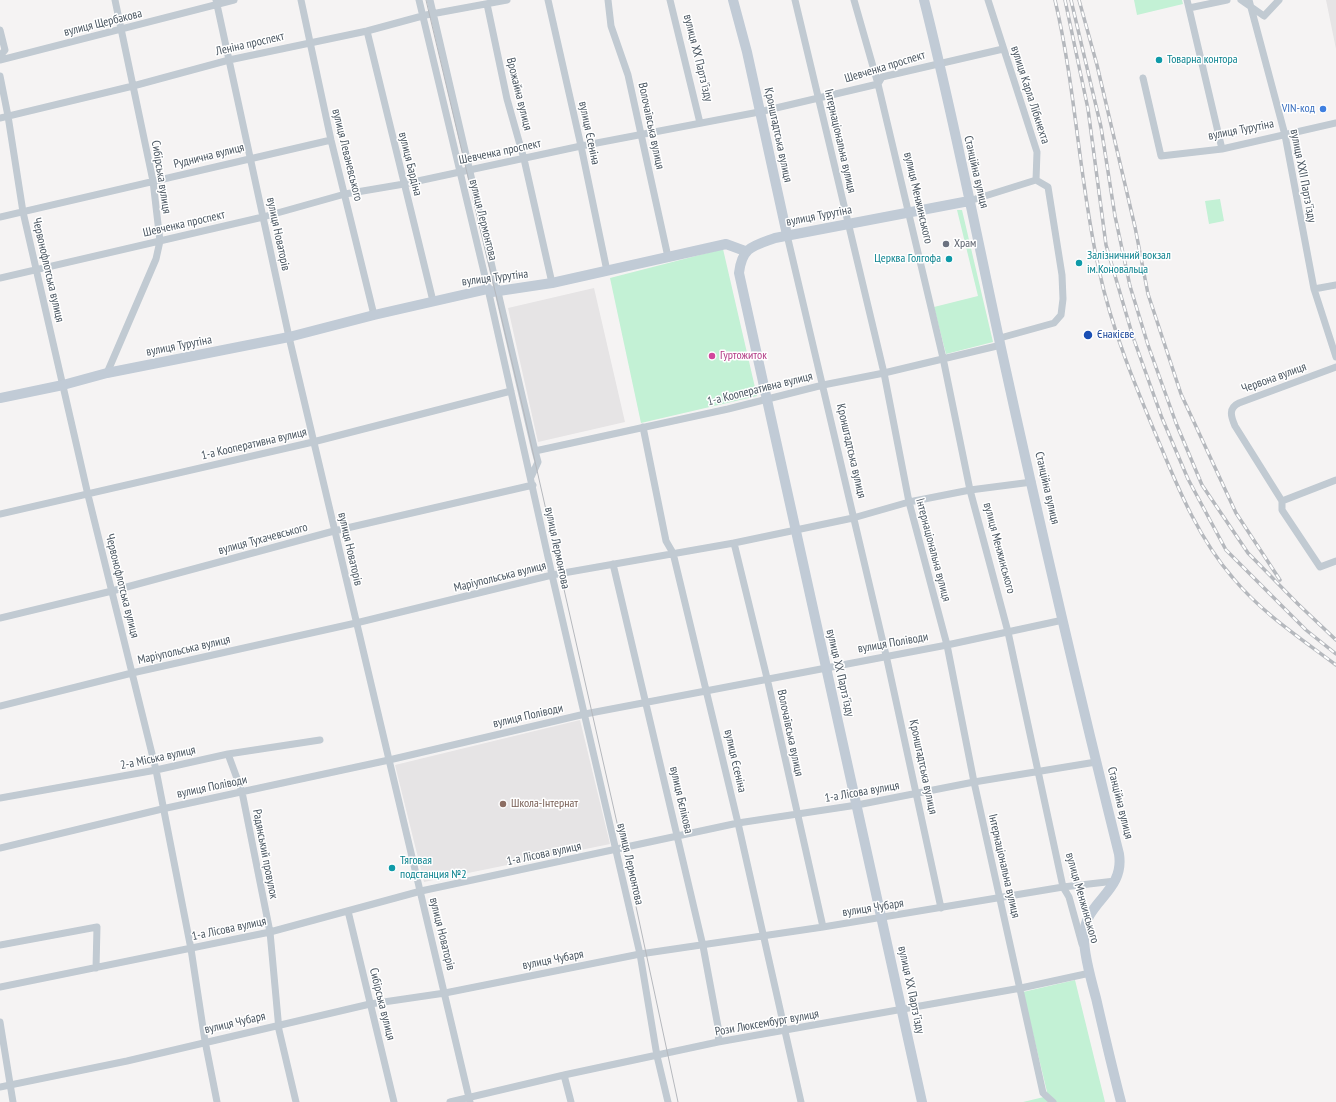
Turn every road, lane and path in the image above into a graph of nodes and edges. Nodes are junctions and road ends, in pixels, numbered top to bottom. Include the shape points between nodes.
1 (116, 0) edge
2 (234, 0) edge
3 (301, 0) edge
4 (419, 0) edge
5 (430, 0) edge
6 (507, 0) edge
7 (548, 0) edge
8 (608, 0) edge
9 (670, 0) edge
10 (733, 0) edge
11 (795, 0) edge
12 (854, 0) edge
13 (924, 0) edge
14 (988, 0) edge
15 (1187, 0) edge
16 (1227, 0) edge
17 (1241, 0) edge
18 (1279, 0) edge
19 (217, 2) edge
20 (488, 4) junction
21 (1250, 4) edge
22 (1189, 8) junction
23 (433, 15) junction
24 (423, 17) junction
25 (0, 30) edge
26 (121, 30) junction
27 (367, 31) junction
28 (310, 42) junction
29 (1003, 49) junction
30 (0, 56) edge
31 (0, 60) edge
32 (229, 60) junction
33 (940, 62) junction
34 (0, 76) edge
35 (1143, 78) dead end
36 (878, 84) junction
37 (134, 86) junction
38 (819, 97) junction
39 (760, 112) junction
40 (8, 116) junction
41 (0, 118) edge
42 (700, 123) junction
43 (1336, 123) edge
44 (641, 135) junction
45 (1285, 135) junction
46 (331, 140) junction
47 (581, 146) junction
48 (1222, 148) junction
49 (250, 157) junction
50 (524, 159) junction
51 (469, 171) junction
52 (460, 172) junction
53 (1036, 180) junction
54 (153, 181) junction
55 (404, 184) junction
56 (345, 194) junction
57 (969, 201) junction
58 (23, 212) junction
59 (908, 213) junction
60 (0, 217) edge
61 (263, 217) junction
62 (849, 223) junction
63 (787, 236) junction
64 (160, 241) junction
65 (745, 251) junction
66 (668, 257) junction
67 (36, 269) junction
68 (607, 271) junction
69 (0, 278) edge
70 (552, 283) junction
71 (1336, 285) edge
72 (1314, 289) junction
73 (493, 290) junction
74 (433, 301) junction
75 (374, 315) junction
76 (289, 337) junction
77 (1000, 341) junction
78 (1336, 357) edge
79 (943, 358) junction
80 (1336, 367) edge
81 (107, 373) junction
82 (884, 373) junction
83 (62, 385) junction
84 (823, 385) junction
85 (511, 391) junction
86 (0, 398) edge
87 (765, 399) junction
88 (644, 427) junction
89 (313, 442) junction
90 (535, 451) junction
91 (531, 477) junction
92 (1336, 480) edge
93 (1032, 482) junction
94 (532, 485) junction
95 (970, 490) junction
96 (88, 495) junction
97 (1282, 501) junction
98 (909, 502) junction
99 (0, 514) edge
100 (853, 518) junction
101 (334, 531) junction
102 (794, 531) junction
103 (734, 543) junction
104 (673, 553) junction
105 (1336, 561) edge
106 (613, 564) junction
107 (552, 575) junction
108 (112, 591) junction
109 (0, 618) edge
110 (1063, 620) junction
111 (356, 623) junction
112 (1008, 632) junction
113 (947, 645) junction
114 (886, 655) junction
115 (825, 667) junction
116 (132, 673) junction
117 (767, 678) junction
118 (707, 690) junction
119 (646, 702) junction
120 (0, 706) edge
121 (585, 714) junction
122 (320, 740) dead end
123 (228, 754) junction
124 (389, 760) junction
125 (1096, 762) junction
126 (156, 770) junction
127 (1038, 772) junction
128 (974, 782) junction
129 (242, 792) junction
130 (915, 793) junction
131 (0, 798) edge
132 (857, 805) junction
133 (162, 809) junction
134 (797, 814) junction
135 (738, 823) junction
136 (678, 836) junction
137 (0, 848) edge
138 (615, 850) junction
139 (1115, 881) junction
140 (1063, 888) junction
141 (420, 891) junction
142 (1000, 898) junction
143 (941, 908) junction
144 (348, 911) junction
145 (882, 917) junction
146 (823, 927) junction
147 (270, 932) junction
148 (764, 936) junction
149 (0, 945) edge
150 (703, 946) junction
151 (191, 949) junction
152 (640, 954) junction
153 (96, 968) junction
154 (1090, 973) junction
155 (0, 987) edge
156 (1020, 988) junction
157 (445, 993) junction
158 (370, 1004) junction
159 (902, 1010) junction
160 (0, 1022) edge
161 (279, 1025) junction
162 (785, 1031) junction
163 (205, 1041) junction
164 (718, 1042) junction
165 (657, 1056) junction
166 (564, 1075) junction
167 (10, 1085) junction
168 (0, 1087) edge
169 (469, 1100) edge
170 (13, 1102) edge
171 (217, 1102) edge
172 (296, 1102) edge
173 (394, 1102) edge
174 (450, 1102) edge
175 (571, 1102) edge
176 (668, 1102) edge
177 (801, 1102) edge
178 (922, 1102) edge
179 (1054, 1102) edge
180 (1120, 1102) edge

1 - 26 street, Сибірська вулиця
2 - 19 street, вулиця Щербакова
3 - 28 street, вулиця Леваневського
4 - 24 street, вулиця Лермонтова
5 - 23 street, вулиця Лермонтова
6 - 20 street, Леніна проспект
7 - 47 street, вулиця Єсеніна
8 - 44 street, Волочаївська вулиця via 611,26 628,75
9 - 42 street, вулиця XX Партз'їзду
10 - 39 street, Кронштадтська вулиця
11 - 38 street, Інтернаціональна вулиця
12 - 36 street, вулиця Менжинського
13 - 33 street, Станційна вулиця
14 - 29 street, вулиця Карла Лібкнехта
15 - 22 street
16 - 22 street
17 - 21 street
18 - 21 street via 1264,16
19 - 26 street, вулиця Щербакова
19 - 32 street, вулиця Новаторів
20 - 23 street, Леніна проспект
20 - 50 street, Врожайна вулиця via 507,98
21 - 45 street, вулиця XXII Партз'їзду
22 - 48 street
23 - 24 street, Леніна проспект
23 - 51 street, вулиця Лермонтова
24 - 27 street, Леніна проспект
24 - 52 street, вулиця Лермонтова
25 - 30 street via 5,50
26 - 31 street, вулиця Щербакова
26 - 37 street, Сибірська вулиця
27 - 28 street, Леніна проспект
27 - 55 street, вулиця Бардіна
28 - 32 street, Леніна проспект
28 - 46 street, вулиця Леваневського
29 - 33 street, Шевченка проспект
29 - 53 street, вулиця Карла Лібкнехта via 1037,152
32 - 37 street, Леніна проспект
32 - 49 street, вулиця Новаторів
33 - 36 street, Шевченка проспект via 882,77
33 - 57 street, Станційна вулиця
34 - 40 street, Червонофлотська вулиця
35 - 48 street, вулиця Турутіна via 1160,156
36 - 38 street, Шевченка проспект
36 - 59 street, вулиця Менжинського
37 - 40 street, Леніна проспект
37 - 54 street, Сибірська вулиця
38 - 39 street, Шевченка проспект
38 - 62 street, Інтернаціональна вулиця
39 - 42 street, Шевченка проспект
39 - 63 street, Кронштадтська вулиця
40 - 41 street, Леніна проспект
40 - 58 street, Червонофлотська вулиця
42 - 44 street, Шевченка проспект
43 - 45 street, вулиця Турутіна
44 - 47 street, Шевченка проспект
44 - 66 street, Волочаївська вулиця
45 - 48 street, вулиця Турутіна
45 - 72 street, вулиця XXII Партз'їзду
46 - 49 street, Руднична вулиця
46 - 56 street, вулиця Леваневського
47 - 50 street, Шевченка проспект
47 - 68 street, вулиця Єсеніна
49 - 54 street, Руднична вулиця
49 - 61 street, вулиця Новаторів
50 - 51 street, Шевченка проспект
50 - 70 street, Врожайна вулиця
51 - 52 street, Шевченка проспект
51 - 73 street, вулиця Лермонтова
52 - 55 street, Шевченка проспект
52 - 73 street, вулиця Лермонтова
53 - 57 street
53 - 77 street via 1048,187 1062,275 1061,315 1054,323
54 - 58 street, Руднична вулиця
54 - 64 street, Сибірська вулиця
55 - 56 street, Шевченка проспект
55 - 74 street, вулиця Бардіна
56 - 61 street, Шевченка проспект
56 - 75 street, вулиця Леваневського
57 - 59 street, вулиця Турутіна
57 - 77 street, Станційна вулиця
58 - 60 street, Руднична вулиця
58 - 67 street, Червонофлотська вулиця
59 - 62 street, вулиця Турутіна
59 - 79 street, вулиця Менжинського
61 - 64 street, Шевченка проспект
61 - 76 street, вулиця Новаторів
62 - 63 street, вулиця Турутіна
62 - 82 street, Інтернаціональна вулиця
63 - 65 street, вулиця Турутіна
63 - 84 street, Кронштадтська вулиця
64 - 67 street, Шевченка проспект
64 - 81 street, Сибірська вулиця via 156,259
65 - 66 street, вулиця Турутіна via 726,244
65 - 87 street, вулиця XX Партз'їзду via 740,260 739,272
66 - 68 street, вулиця Турутіна
67 - 69 street, Шевченка проспект
67 - 83 street, Червонофлотська вулиця
68 - 70 street, вулиця Турутіна
70 - 73 street, вулиця Турутіна
71 - 72 street
72 - 78 street, вулиця XXII Партз'їзду
73 - 74 street, вулиця Турутіна
73 - 85 street, вулиця Лермонтова
73 - 90 street, вулиця Лермонтова
74 - 75 street, вулиця Турутіна
75 - 76 street, вулиця Турутіна
76 - 81 street, вулиця Турутіна
76 - 89 street, вулиця Новаторів
77 - 79 street, 1-а Кооперативна вулиця
77 - 93 street, Станційна вулиця
79 - 82 street, 1-а Кооперативна вулиця
79 - 95 street, вулиця Менжинського
80 - 97 street, Червона вулиця via 1234,405 1231,410 1235,426
81 - 83 street, вулиця Турутіна
82 - 84 street, 1-а Кооперативна вулиця
82 - 98 street, Інтернаціональна вулиця
83 - 86 street, вулиця Турутіна
83 - 96 street, Червонофлотська вулиця
84 - 87 street, 1-а Кооперативна вулиця
84 - 100 street, Кронштадтська вулиця
85 - 89 street, 1-а Кооперативна вулиця
85 - 91 street, вулиця Лермонтова
87 - 88 street, 1-а Кооперативна вулиця
87 - 102 street, вулиця XX Партз'їзду
88 - 90 street, 1-а Кооперативна вулиця
88 - 104 street, вулиця Єсеніна via 666,541
89 - 96 street, 1-а Кооперативна вулиця
89 - 101 street, вулиця Новаторів
90 - 91 street via 538,462
91 - 94 street, вулиця Лермонтова
92 - 97 street
93 - 95 street, Маріупольська вулиця
93 - 110 street, Станційна вулиця
94 - 101 street, вулиця Тухачевського
94 - 107 street, вулиця Лермонтова
95 - 98 street, Маріупольська вулиця
95 - 112 street, вулиця Менжинського
96 - 99 street, 1-а Кооперативна вулиця
96 - 108 street, Червонофлотська вулиця
97 - 105 street, Червона вулиця via 1282,510 1320,567
98 - 100 street, Маріупольська вулиця
98 - 113 street, Інтернаціональна вулиця
100 - 102 street, Маріупольська вулиця
100 - 114 street, Кронштадтська вулиця
101 - 108 street, вулиця Тухачевського
101 - 111 street, вулиця Новаторів
102 - 103 street, Маріупольська вулиця
102 - 115 street, вулиця XX Партз'їзду
103 - 104 street, Маріупольська вулиця
103 - 117 street, Волочаївська вулиця
104 - 106 street, Маріупольська вулиця
104 - 118 street, вулиця Єсеніна
106 - 107 street, Маріупольська вулиця
106 - 119 street, вулиця Бєлікова
107 - 111 street, Маріупольська вулиця
107 - 121 street, вулиця Лермонтова
108 - 109 street, вулиця Тухачевського
108 - 116 street, Червонофлотська вулиця
110 - 112 street, вулиця Поліводи
110 - 125 street, Станційна вулиця
111 - 116 street, Маріупольська вулиця
111 - 124 street, вулиця Новаторів
112 - 113 street, вулиця Поліводи
112 - 127 street, вулиця Менжинського
113 - 114 street, вулиця Поліводи
113 - 128 street, Інтернаціональна вулиця
114 - 115 street, вулиця Поліводи
114 - 130 street, Кронштадтська вулиця
115 - 117 street, вулиця Поліводи
115 - 132 street, вулиця XX Партз'їзду
116 - 120 street, Маріупольська вулиця
116 - 126 street, Червонофлотська вулиця
117 - 118 street, вулиця Поліводи
117 - 134 street, Волочаївська вулиця
118 - 119 street, вулиця Поліводи
118 - 135 street, вулиця Єсеніна
119 - 121 street, вулиця Поліводи
119 - 136 street, вулиця Бєлікова
121 - 124 street, вулиця Поліводи
121 - 138 street, вулиця Лермонтова
122 - 123 street, 2-а Міська вулиця
123 - 126 street, 2-а Міська вулиця
123 - 129 street, Радянський провулок
124 - 129 street, вулиця Поліводи
124 - 141 street, вулиця Новаторів
125 - 127 street, 1-а Лісова вулиця
125 - 139 street, Станційна вулиця via 1121,863
126 - 131 street, 2-а Міська вулиця
126 - 133 street, Червонофлотська вулиця
127 - 128 street, 1-а Лісова вулиця
127 - 140 street, вулиця Менжинського
128 - 130 street, 1-а Лісова вулиця
128 - 142 street, Інтернаціональна вулиця
129 - 133 street, вулиця Поліводи
129 - 147 street, Радянський провулок
130 - 132 street, 1-а Лісова вулиця
130 - 143 street, Кронштадтська вулиця
132 - 134 street, 1-а Лісова вулиця
132 - 145 street, вулиця XX Партз'їзду
133 - 137 street, вулиця Поліводи
133 - 151 street, Червонофлотська вулиця
134 - 135 street, 1-а Лісова вулиця
134 - 146 street, Волочаївська вулиця
135 - 136 street, 1-а Лісова вулиця
135 - 148 street, вулиця Єсеніна
136 - 138 street, 1-а Лісова вулиця
136 - 150 street, вулиця Бєлікова
138 - 141 street, 1-а Лісова вулиця
138 - 152 street, вулиця Лермонтова
139 - 140 street, вулиця Чубаря
139 - 154 street, Станційна вулиця via 1087,921 1084,935
140 - 142 street, вулиця Чубаря
140 - 154 street, вулиця Менжинського via 1069,896
141 - 144 street, 1-а Лісова вулиця
141 - 157 street, вулиця Новаторів
142 - 143 street, вулиця Чубаря
142 - 156 street, Інтернаціональна вулиця
143 - 145 street, вулиця Чубаря
144 - 147 street, 1-а Лісова вулиця
144 - 158 street, Сибірська вулиця
145 - 146 street, вулиця Чубаря
145 - 159 street, вулиця XX Партз'їзду
146 - 148 street, вулиця Чубаря
147 - 151 street, 1-а Лісова вулиця
147 - 161 street, Радянський провулок
148 - 150 street, вулиця Чубаря
148 - 162 street, вулиця Єсеніна
149 - 153 street via 97,927
150 - 152 street, вулиця Чубаря
150 - 164 street, вулиця Бєлікова via 719,1032
151 - 153 street, 1-а Лісова вулиця
151 - 163 street, Червонофлотська вулиця
152 - 157 street, вулиця Чубаря
152 - 165 street, вулиця Лермонтова
153 - 155 street, 1-а Лісова вулиця
154 - 156 street, Рози Люксембург вулиця
154 - 180 street, вулиця Менжинського
156 - 159 street, Рози Люксембург вулиця
156 - 179 street, Інтернаціональна вулиця via 1044,1093
157 - 158 street, вулиця Чубаря
157 - 169 street, вулиця Новаторів
158 - 161 street, вулиця Чубаря
158 - 173 street, Сибірська вулиця
159 - 162 street, Рози Люксембург вулиця
159 - 178 street, вулиця XX Партз'їзду
160 - 167 street
161 - 163 street, вулиця Чубаря
161 - 172 street, Радянський провулок
162 - 164 street, Рози Люксембург вулиця
162 - 177 street, вулиця Єсеніна
163 - 167 street, вулиця Чубаря
163 - 171 street, Червонофлотська вулиця
164 - 165 street, Рози Люксембург вулиця
165 - 166 street, Рози Люксембург вулиця
165 - 176 street, вулиця Лермонтова
166 - 169 street, Рози Люксембург вулиця
166 - 175 street
167 - 168 street, вулиця Чубаря
167 - 170 street
169 - 174 street, Рози Люксембург вулиця

